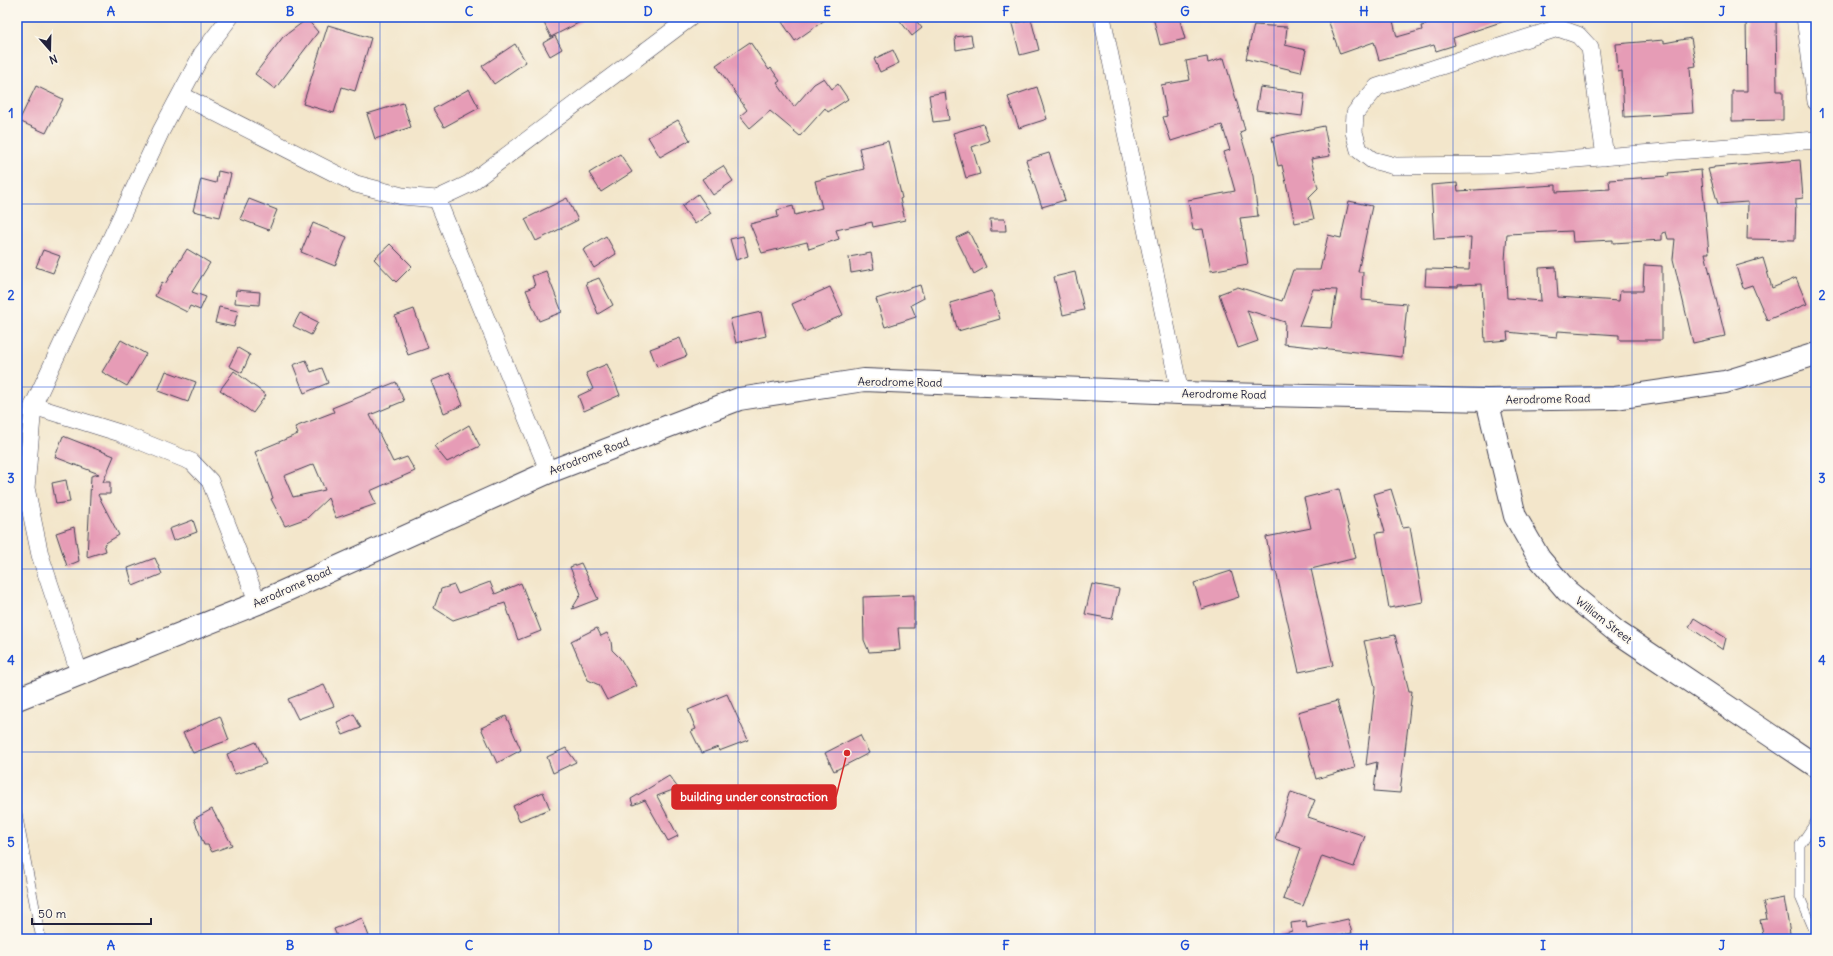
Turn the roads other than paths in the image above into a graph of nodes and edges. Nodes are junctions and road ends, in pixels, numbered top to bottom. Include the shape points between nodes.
1 (230, 17) edge
2 (691, 17) edge
3 (1102, 17) edge
4 (1805, 17) edge
5 (181, 95) junction
6 (1816, 102) edge
7 (1816, 140) edge
8 (1605, 157) junction
9 (437, 199) junction
10 (1816, 354) edge
11 (1180, 393) junction
12 (1487, 400) junction
13 (32, 406) junction
14 (549, 472) junction
15 (258, 603) junction
16 (80, 675) junction
17 (17, 699) edge
18 (1816, 766) edge
19 (17, 813) edge
20 (1816, 821) edge
21 (1816, 935) edge
22 (41, 939) edge

1 - 5 street via 202,54
2 - 9 street via 469,184
3 - 11 street
4 - 6 street
5 - 9 street via 356,184 402,196
5 - 13 street via 161,131
7 - 8 street
8 - 8 street via 1501,166 1395,166 1372,160 1359,150 1354,132 1355,113 1377,87 1558,28 1578,35 1590,48
9 - 14 street
10 - 12 street, Aerodrome Road via 1725,382 1615,398
11 - 12 street, Aerodrome Road
11 - 14 street, Aerodrome Road via 864,380 739,399
12 - 18 street, William Street via 1515,516 1539,558 1568,591 1617,632
13 - 15 street via 120,433 192,462 210,481
13 - 16 street via 26,488 40,556
14 - 15 street, Aerodrome Road
15 - 16 street, Aerodrome Road
16 - 17 street, Aerodrome Road
19 - 22 lane
20 - 21 lane via 1800,845 1800,896

